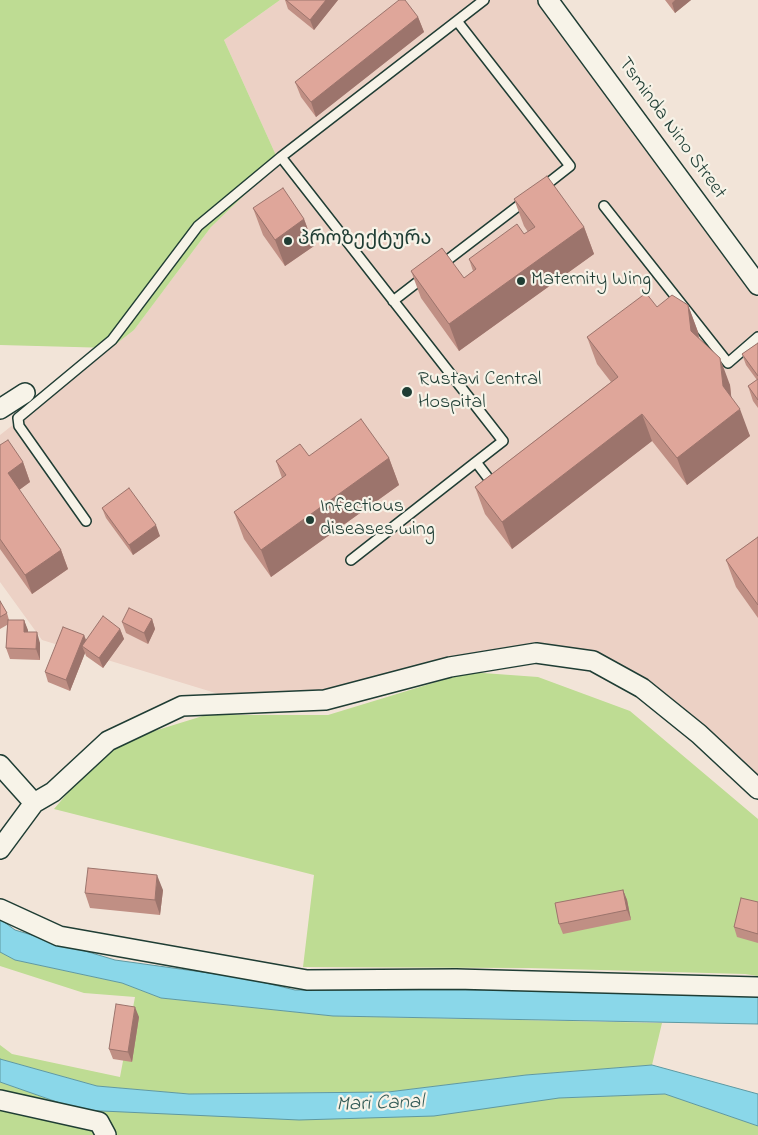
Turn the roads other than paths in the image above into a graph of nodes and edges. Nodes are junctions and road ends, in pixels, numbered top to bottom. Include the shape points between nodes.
1 (484, 0) edge
2 (548, 0) edge
3 (457, 21) junction
4 (281, 157) junction
5 (604, 206) dead end
6 (758, 285) edge
7 (394, 301) junction
8 (758, 337) edge
9 (25, 393) dead end
10 (0, 409) edge
11 (476, 462) junction
12 (501, 496) edge
13 (86, 521) dead end
14 (351, 560) dead end
15 (0, 766) edge
16 (758, 789) edge
17 (34, 803) junction
18 (0, 849) edge
19 (0, 909) edge
20 (758, 987) edge
21 (0, 1100) edge
22 (106, 1135) edge

1 - 3 lane
2 - 6 street, Tsminda Nino Street
3 - 4 lane
3 - 7 lane via 570,166
4 - 7 lane
4 - 13 lane via 198,226 112,340 18,418 19,426
5 - 8 lane via 728,363
7 - 11 lane via 503,441
9 - 10 street
11 - 12 lane
11 - 14 lane
15 - 17 street
16 - 17 street via 699,734 642,688 593,661 536,653 450,667 325,700 182,706 108,741 53,792
17 - 18 street
19 - 20 street via 59,936 307,980 456,979
21 - 22 street via 99,1122

